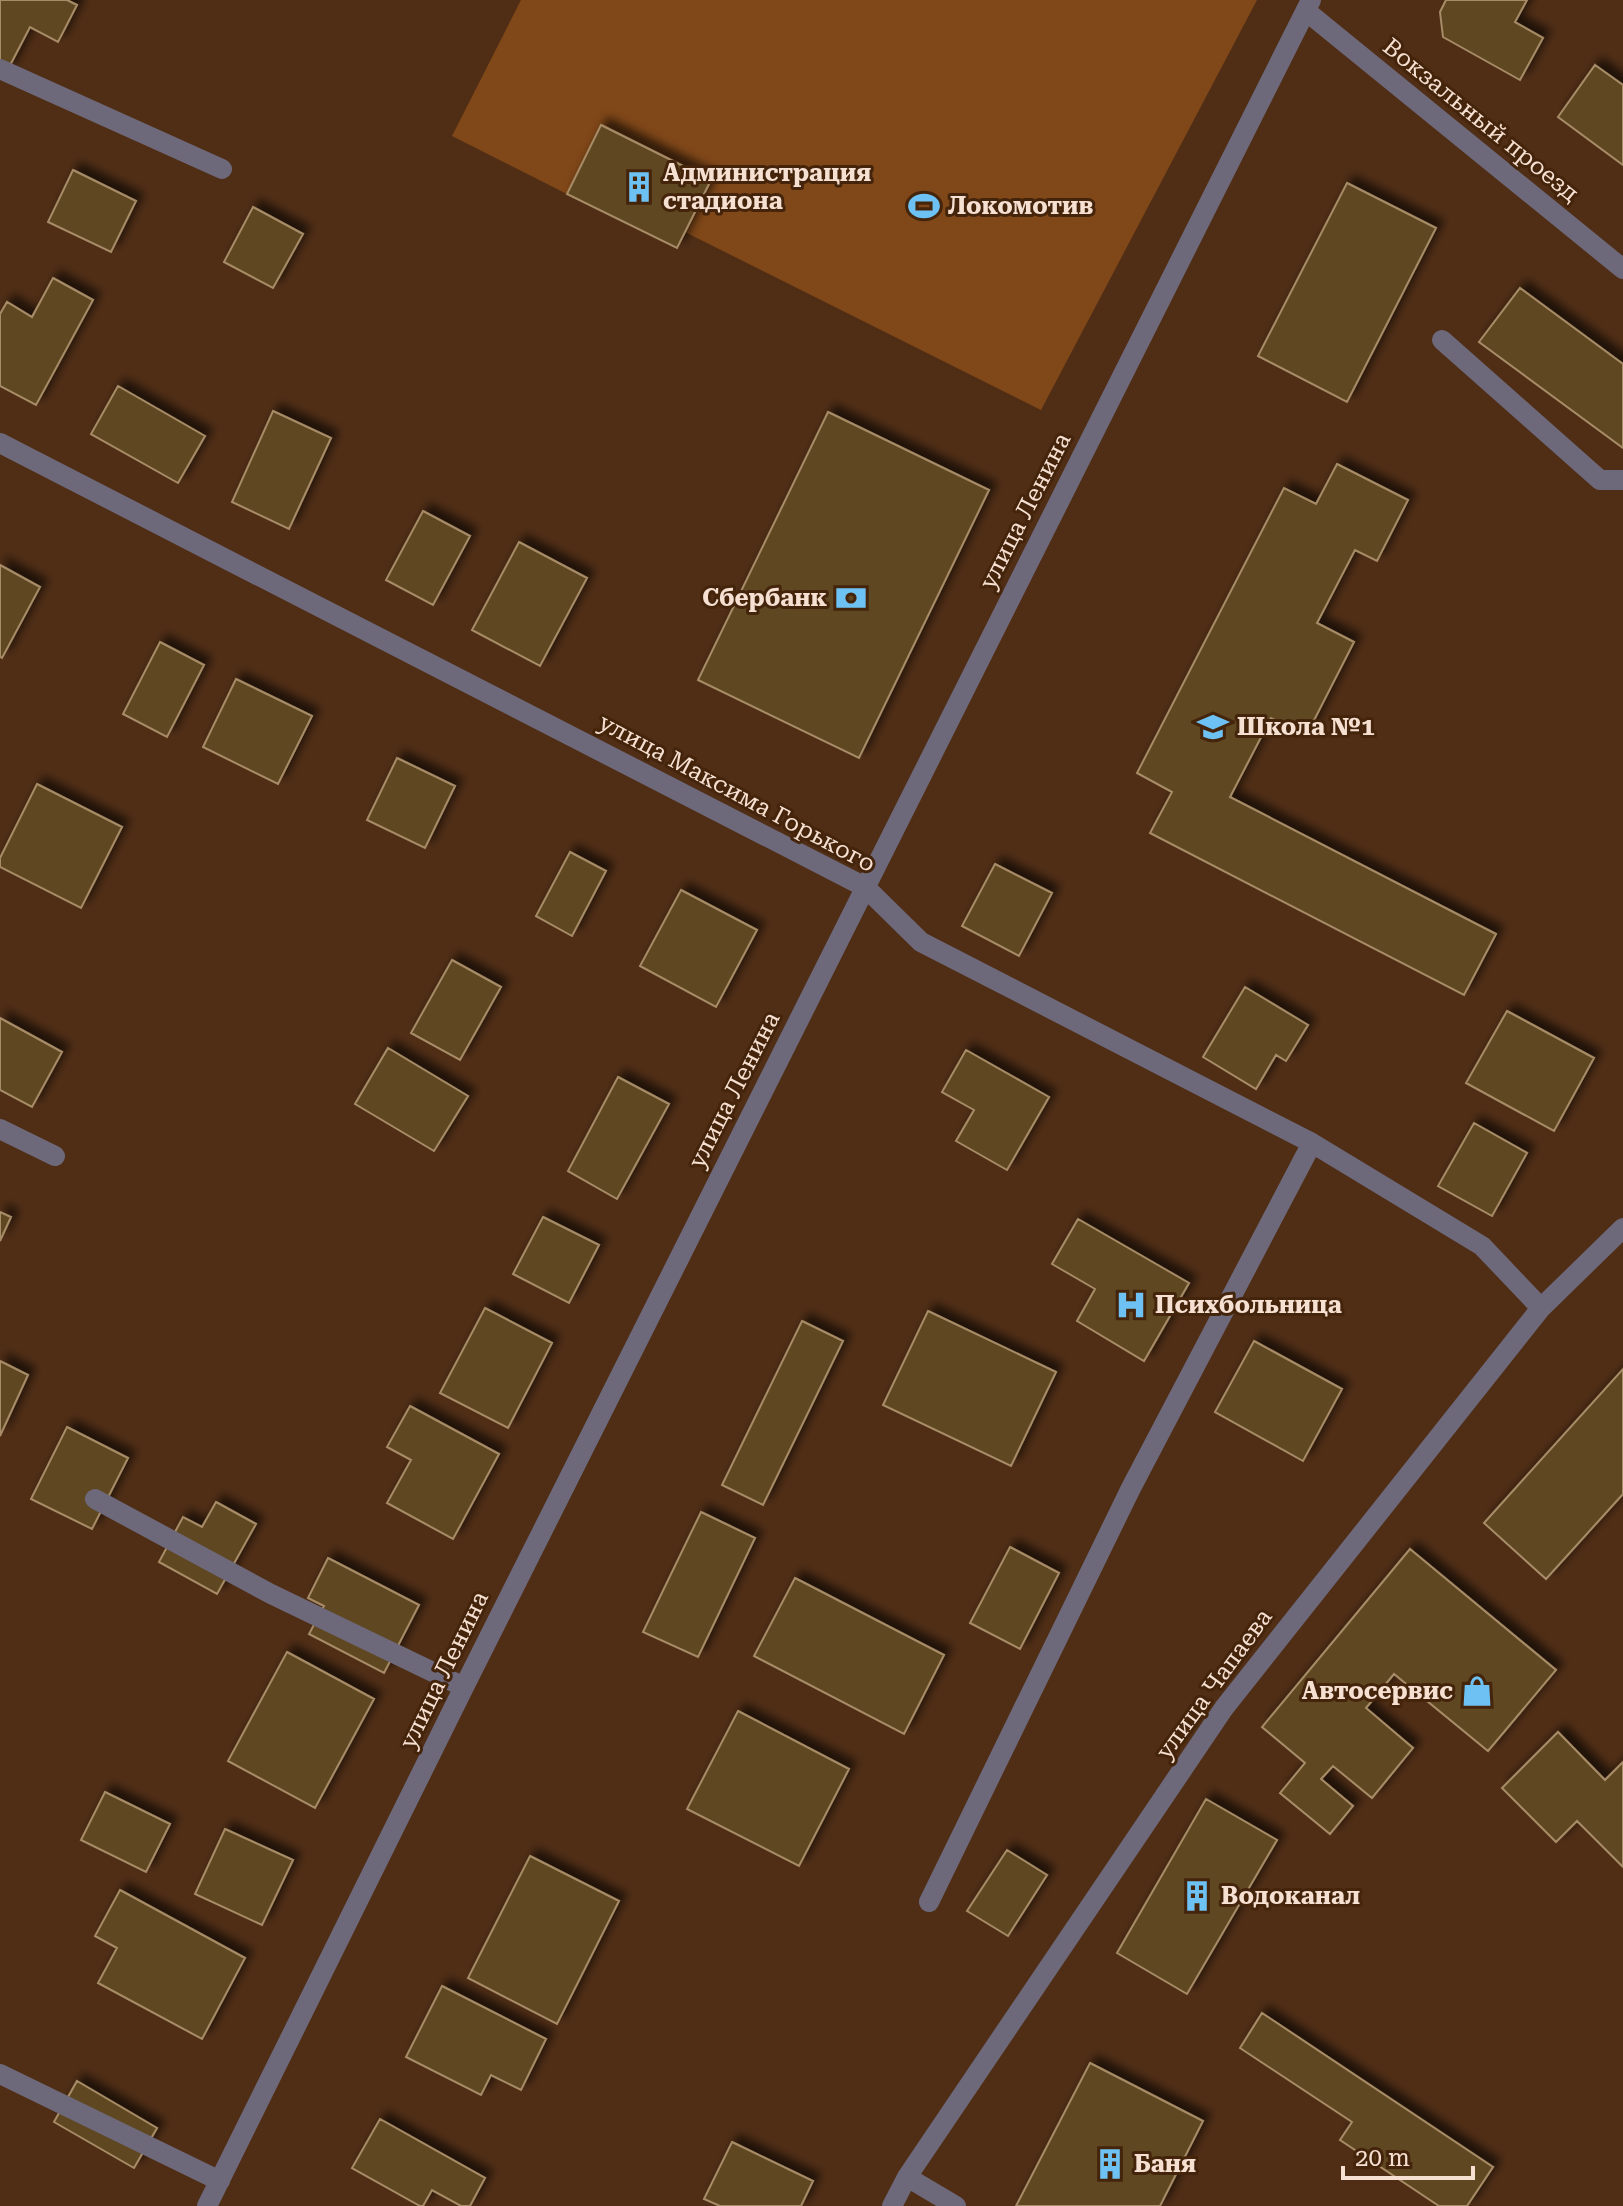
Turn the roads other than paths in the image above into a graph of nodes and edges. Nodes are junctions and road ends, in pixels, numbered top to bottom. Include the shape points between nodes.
1 (1309, 5) edge
2 (0, 69) edge
3 (222, 169) dead end
4 (1623, 269) edge
5 (1442, 340) dead end
6 (0, 443) edge
7 (1623, 480) edge
8 (865, 887) junction
9 (0, 1129) edge
10 (1312, 1143) junction
11 (55, 1156) dead end
12 (1623, 1228) edge
13 (1541, 1308) junction
14 (95, 1499) dead end
15 (464, 1687) junction
16 (929, 1902) dead end
17 (0, 2074) edge
18 (907, 2177) junction
19 (220, 2181) junction
20 (207, 2206) edge
21 (892, 2206) edge
22 (956, 2206) edge

1 - 4 street, Вокзальный проезд
1 - 8 street, улица Ленина
2 - 3 street
5 - 7 street via 1600,480
6 - 8 street, улица Максима Горького
8 - 10 street, улица Максима Горького via 921,942
8 - 15 street, улица Ленина
9 - 11 street
10 - 13 street, улица Максима Горького via 1482,1246
10 - 16 street via 1131,1488
12 - 13 street, улица Чапаева
13 - 18 street, улица Чапаева via 1224,1708
14 - 15 street via 271,1594
15 - 19 street, улица Ленина
17 - 19 street
18 - 21 street, улица Чапаева
18 - 22 street
19 - 20 street, улица Ленина

